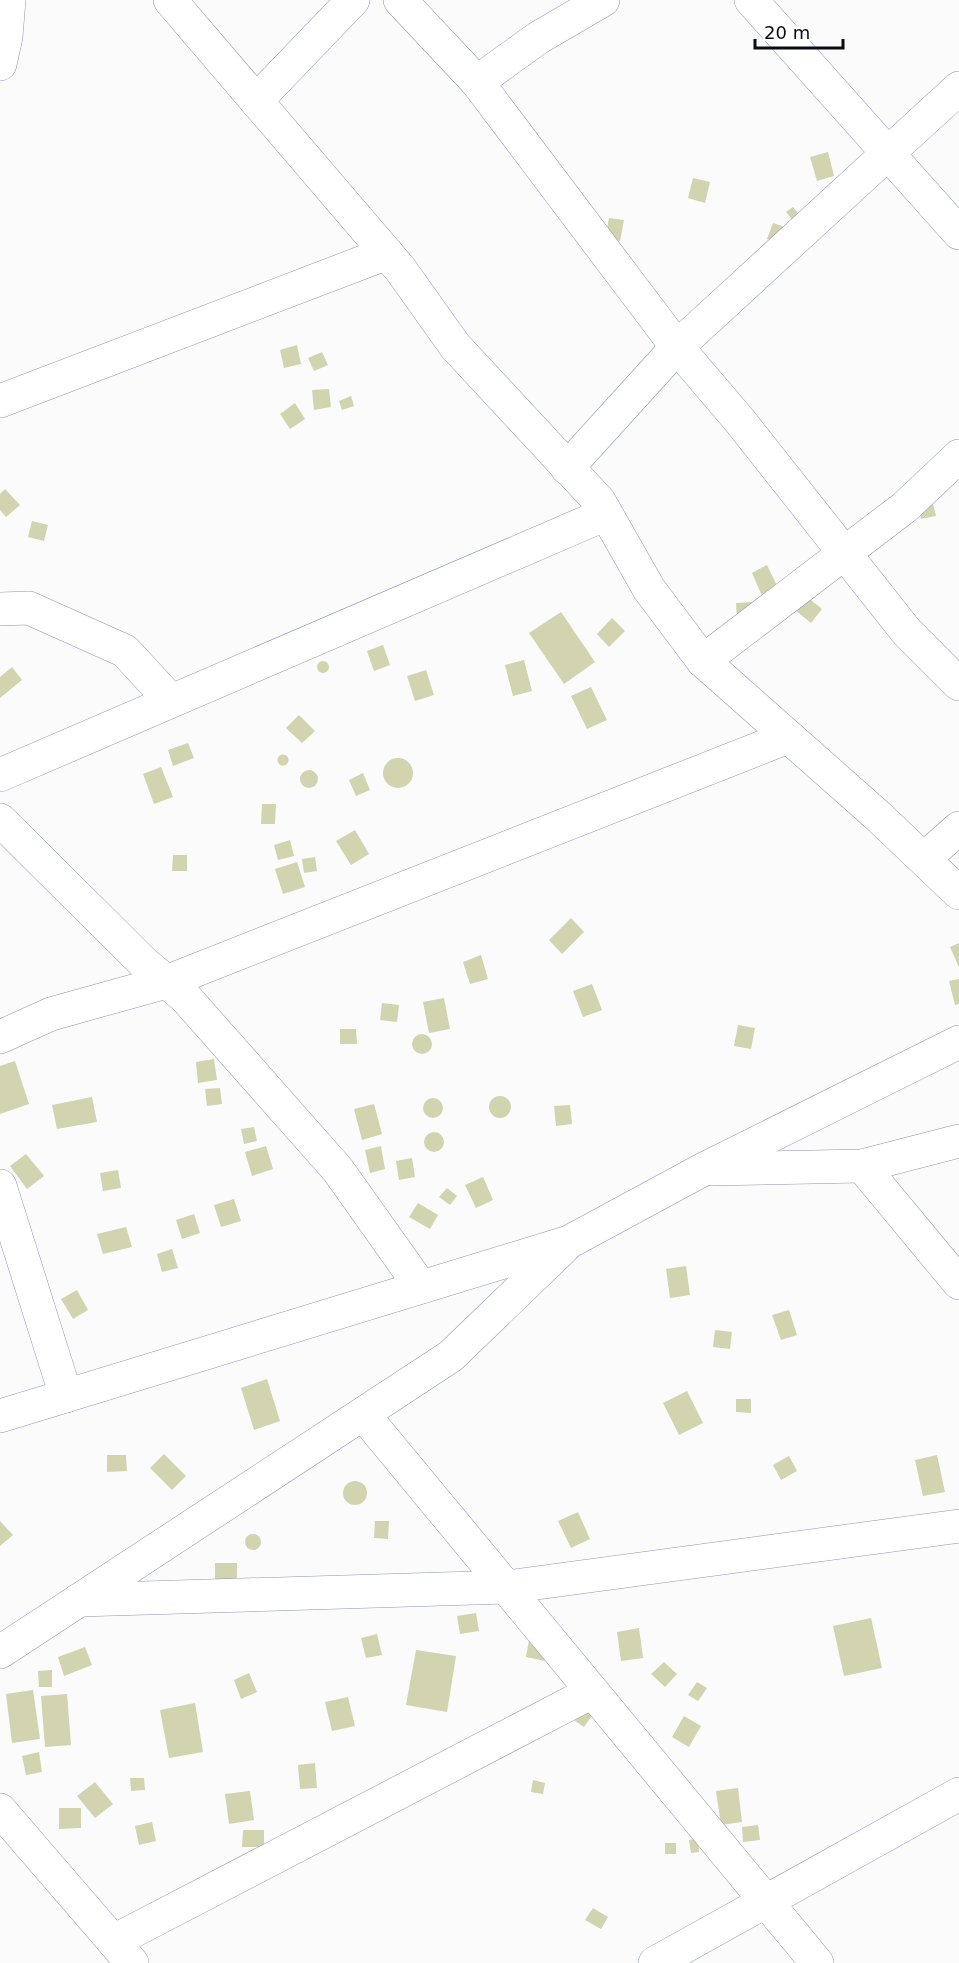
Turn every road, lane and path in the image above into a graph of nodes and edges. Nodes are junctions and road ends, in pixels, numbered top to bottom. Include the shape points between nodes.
1 (9, 0) edge
2 (170, 0) edge
3 (353, 0) edge
4 (400, 0) edge
5 (603, 0) edge
6 (751, 0) edge
7 (0, 64) edge
8 (477, 82) junction
9 (959, 88) edge
10 (256, 100) junction
11 (888, 154) junction
12 (959, 233) edge
13 (387, 253) junction
14 (677, 347) junction
15 (0, 400) edge
16 (959, 456) edge
17 (567, 468) junction
18 (606, 514) junction
19 (844, 553) junction
20 (0, 609) edge
21 (703, 661) junction
22 (959, 684) edge
23 (171, 701) junction
24 (788, 737) junction
25 (0, 776) edge
26 (0, 820) edge
27 (959, 828) edge
28 (924, 859) junction
29 (959, 893) edge
30 (166, 982) junction
31 (0, 1036) edge
32 (959, 1042) edge
33 (959, 1141) edge
34 (862, 1166) junction
35 (704, 1170) junction
36 (0, 1186) edge
37 (569, 1242) junction
38 (959, 1283) edge
39 (421, 1287) junction
40 (66, 1396) junction
41 (363, 1414) junction
42 (0, 1416) edge
43 (959, 1526) edge
44 (507, 1587) junction
45 (79, 1600) junction
46 (0, 1652) edge
47 (592, 1692) junction
48 (959, 1794) edge
49 (0, 1810) edge
50 (767, 1902) junction
51 (123, 1952) edge
52 (655, 1963) edge
53 (817, 1963) edge

1 - 7 street
2 - 10 street
3 - 10 street
4 - 8 street
5 - 8 street via 538,38
6 - 11 street
8 - 14 street
9 - 11 street
10 - 13 street
11 - 12 street
11 - 14 street
13 - 15 street
13 - 17 street via 455,346
14 - 17 street
14 - 19 street
16 - 19 street via 904,507
17 - 18 street via 599,501
18 - 21 street via 649,589
18 - 23 street
19 - 21 street
19 - 22 street via 906,631
20 - 23 street via 29,608 125,651
21 - 24 street
23 - 25 street
24 - 28 street
24 - 30 street
26 - 30 street
27 - 28 street
28 - 29 street
30 - 31 street via 51,1014
30 - 39 street via 185,997 311,1137
32 - 35 street
33 - 34 street
34 - 35 street
34 - 38 street
35 - 37 street
36 - 40 street
37 - 39 street
37 - 41 street via 451,1356
39 - 40 street
40 - 42 street
41 - 44 street
41 - 45 street
43 - 44 street
44 - 45 street
44 - 47 street
45 - 46 street
47 - 50 street
47 - 51 street
48 - 50 street
49 - 51 street
50 - 52 street
50 - 53 street

